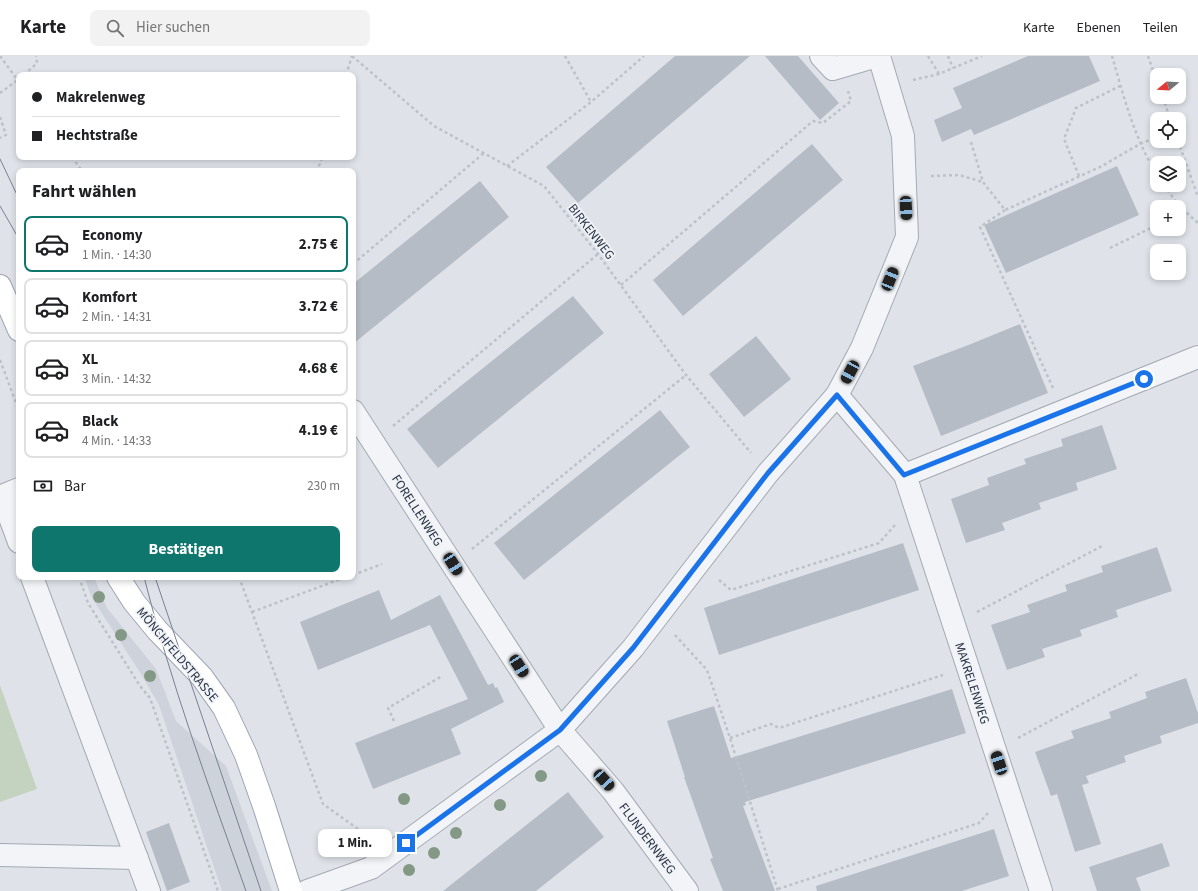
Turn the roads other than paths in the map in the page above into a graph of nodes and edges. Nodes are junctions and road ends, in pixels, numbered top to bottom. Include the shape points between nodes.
1 (821, 56) edge
2 (878, 56) edge
3 (0, 286) edge
4 (16, 323) edge
5 (1198, 357) edge
6 (837, 395) junction
7 (356, 417) edge
8 (904, 475) junction
9 (7, 492) edge
10 (16, 530) edge
11 (33, 580) edge
12 (120, 580) edge
13 (560, 730) junction
14 (0, 855) edge
15 (137, 858) junction
16 (150, 891) edge
17 (291, 891) edge
18 (307, 891) edge
19 (687, 891) edge
20 (1041, 891) edge

1 - 2 street via 833,69
2 - 6 street via 903,136 907,238 862,348
3 - 4 main road
5 - 8 street
6 - 8 street, MAKRELENWEG
6 - 13 street via 768,473 633,648
7 - 13 street, FORELLENWEG
8 - 20 street, MAKRELENWEG
9 - 10 street
11 - 15 street
12 - 17 main road, MÖNCHFELDSTRASSE via 134,602 202,677 224,708 246,756
13 - 18 street via 371,868
13 - 19 street, FLUNDERNWEG via 613,791
14 - 15 street
15 - 16 street

